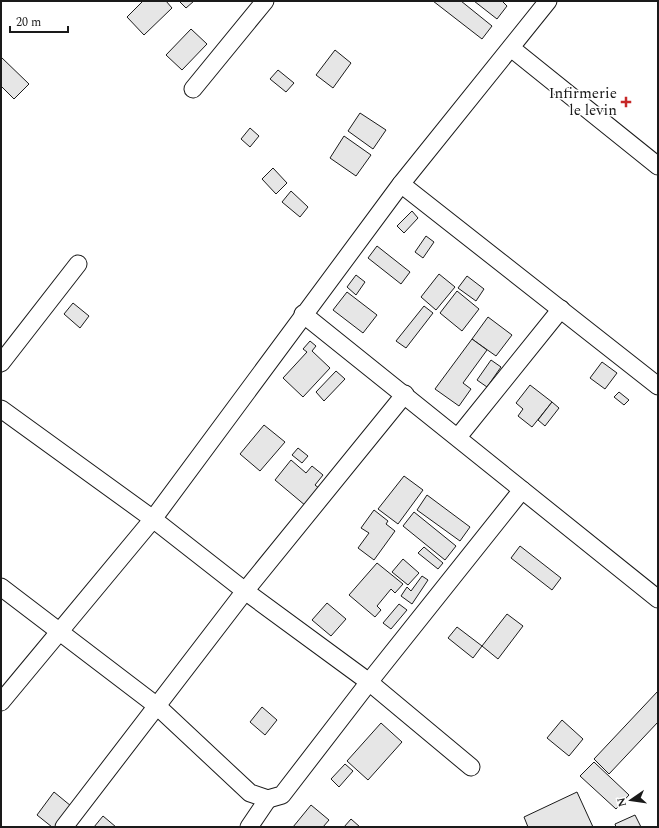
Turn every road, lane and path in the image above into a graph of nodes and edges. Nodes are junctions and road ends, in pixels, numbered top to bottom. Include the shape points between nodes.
1 (266, 1) edge
2 (548, 1) edge
3 (510, 48) junction
4 (193, 89) dead end
5 (658, 166) edge
6 (401, 184) junction
7 (78, 264) dead end
8 (561, 309) junction
9 (303, 314) junction
10 (1, 363) edge
11 (658, 386) edge
12 (405, 394) junction
13 (1, 409) edge
14 (458, 437) junction
15 (522, 490) junction
16 (153, 518) junction
17 (1, 587) edge
18 (245, 591) junction
19 (658, 600) edge
20 (60, 632) junction
21 (369, 682) junction
22 (1, 702) edge
23 (157, 706) junction
24 (471, 767) dead end
25 (268, 799) junction
26 (64, 827) edge
27 (249, 827) edge

1 - 4 street
2 - 3 street
3 - 5 street
3 - 6 street
6 - 8 street
6 - 9 street
7 - 10 street
8 - 11 street
8 - 14 street
9 - 12 street
9 - 16 street
12 - 14 street
12 - 18 street
13 - 16 street
14 - 15 street
15 - 19 street
15 - 21 street
16 - 18 street
16 - 20 street
17 - 20 street
18 - 21 street
18 - 23 street
20 - 22 street
20 - 23 street
21 - 24 street
21 - 25 street via 282,795
23 - 25 street via 250,793
23 - 26 street
25 - 27 street

